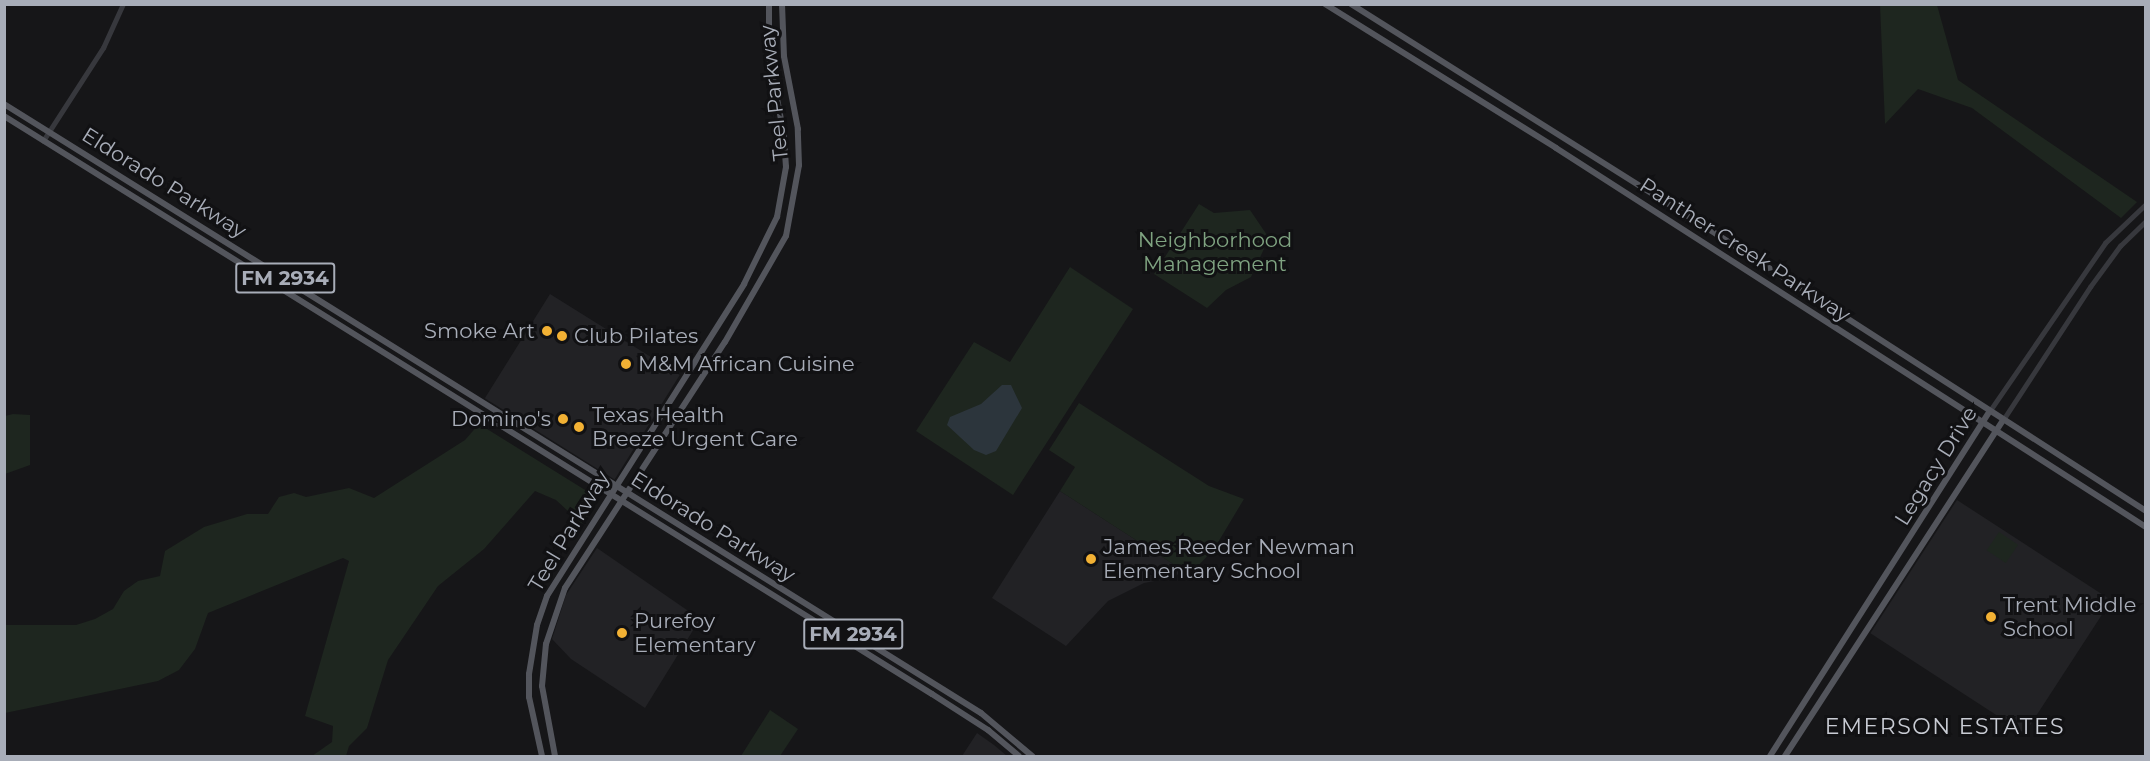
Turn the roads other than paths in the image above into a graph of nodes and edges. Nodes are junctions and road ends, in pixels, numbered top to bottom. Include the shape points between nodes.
1 (123, 4) edge
2 (769, 4) edge
3 (782, 4) edge
4 (1325, 4) edge
5 (1351, 4) edge
6 (1368, 15) junction
7 (1361, 27) junction
8 (1456, 69) junction
9 (1449, 81) junction
10 (4, 104) edge
11 (4, 116) edge
12 (49, 132) junction
13 (43, 141) junction
14 (2145, 204) edge
15 (2145, 221) edge
16 (1710, 230) junction
17 (1702, 242) junction
18 (1888, 345) junction
19 (1881, 357) junction
20 (669, 401) junction
21 (680, 409) junction
22 (1989, 412) junction
23 (2003, 420) junction
24 (1983, 423) junction
25 (521, 426) junction
26 (1996, 431) junction
27 (515, 435) junction
28 (2079, 469) junction
29 (2072, 480) junction
30 (615, 484) junction
31 (626, 491) junction
32 (609, 494) junction
33 (619, 501) junction
34 (1929, 507) junction
35 (2145, 511) edge
36 (1941, 515) junction
37 (2145, 527) edge
38 (560, 571) junction
39 (570, 579) junction
40 (1876, 592) junction
41 (1886, 598) junction
42 (533, 641) junction
43 (546, 644) junction
44 (1822, 675) junction
45 (1832, 683) junction
46 (974, 709) junction
47 (968, 717) junction
48 (549, 735) junction
49 (538, 742) junction
50 (551, 743) junction
51 (542, 756) edge
52 (555, 756) edge
53 (1019, 756) edge
54 (1032, 756) edge
55 (1770, 756) edge
56 (1785, 756) edge

1 - 12 street via 103,48
2 - 20 main road, Teel Parkway via 769,57 786,166 777,217 749,276
3 - 21 main road, Teel Parkway via 784,56 799,145 795,197 786,236 735,326
4 - 7 main road, Panther Creek Parkway
5 - 6 main road, Panther Creek Parkway
6 - 7 main road
6 - 8 main road, Panther Creek Parkway
7 - 9 main road, Panther Creek Parkway
8 - 9 main road
8 - 16 main road, Panther Creek Parkway
9 - 17 main road, Panther Creek Parkway
10 - 12 main road, Eldorado Parkway / FM 2934
11 - 13 main road, Eldorado Parkway / FM 2934
12 - 13 street
12 - 25 main road, Eldorado Parkway / FM 2934
13 - 27 main road, Eldorado Parkway / FM 2934
14 - 22 street, Legacy Drive via 2105,243
15 - 23 street, Legacy Drive via 2120,246 2090,287
16 - 17 main road
16 - 18 main road, Panther Creek Parkway
17 - 19 main road, Panther Creek Parkway
18 - 19 main road
18 - 22 main road, Panther Creek Parkway
19 - 24 main road, Panther Creek Parkway
20 - 21 main road
20 - 30 main road, Teel Parkway
21 - 31 main road, Teel Parkway
22 - 23 main road, Panther Creek Parkway
22 - 24 main road, Legacy Drive
23 - 26 main road, Legacy Drive
23 - 28 main road, Panther Creek Parkway
24 - 26 main road, Panther Creek Parkway
24 - 34 main road, Legacy Drive
25 - 27 main road
25 - 30 main road, Eldorado Parkway / FM 2934
26 - 29 main road, Panther Creek Parkway
26 - 36 main road, Legacy Drive
27 - 32 main road, Eldorado Parkway / FM 2934
28 - 29 main road
28 - 35 main road, Panther Creek Parkway
29 - 37 main road, Panther Creek Parkway
30 - 31 main road, Eldorado Parkway / FM 2934
30 - 32 main road, Teel Parkway
31 - 33 main road, Teel Parkway
31 - 46 main road, Eldorado Parkway / FM 2934
32 - 33 main road, Eldorado Parkway / FM 2934
32 - 38 main road, Teel Parkway
33 - 39 main road, Teel Parkway
33 - 47 main road, Eldorado Parkway / FM 2934
34 - 36 main road
34 - 40 main road, Legacy Drive
36 - 41 main road, Legacy Drive
38 - 39 main road
38 - 42 main road, Teel Parkway via 547,596
39 - 43 main road, Teel Parkway
40 - 41 main road
40 - 44 main road, Legacy Drive
41 - 45 main road, Legacy Drive
42 - 43 main road
42 - 49 main road, Teel Parkway via 529,697
43 - 48 main road, Teel Parkway via 542,686
44 - 45 main road
44 - 55 main road, Legacy Drive
45 - 56 main road, Legacy Drive
46 - 47 main road
46 - 54 main road, Eldorado Parkway / FM 2934 via 1011,735
47 - 53 main road, Eldorado Parkway / FM 2934
48 - 49 main road
48 - 50 main road, Teel Parkway
49 - 50 main road
49 - 51 main road, Teel Parkway
50 - 52 main road, Teel Parkway

